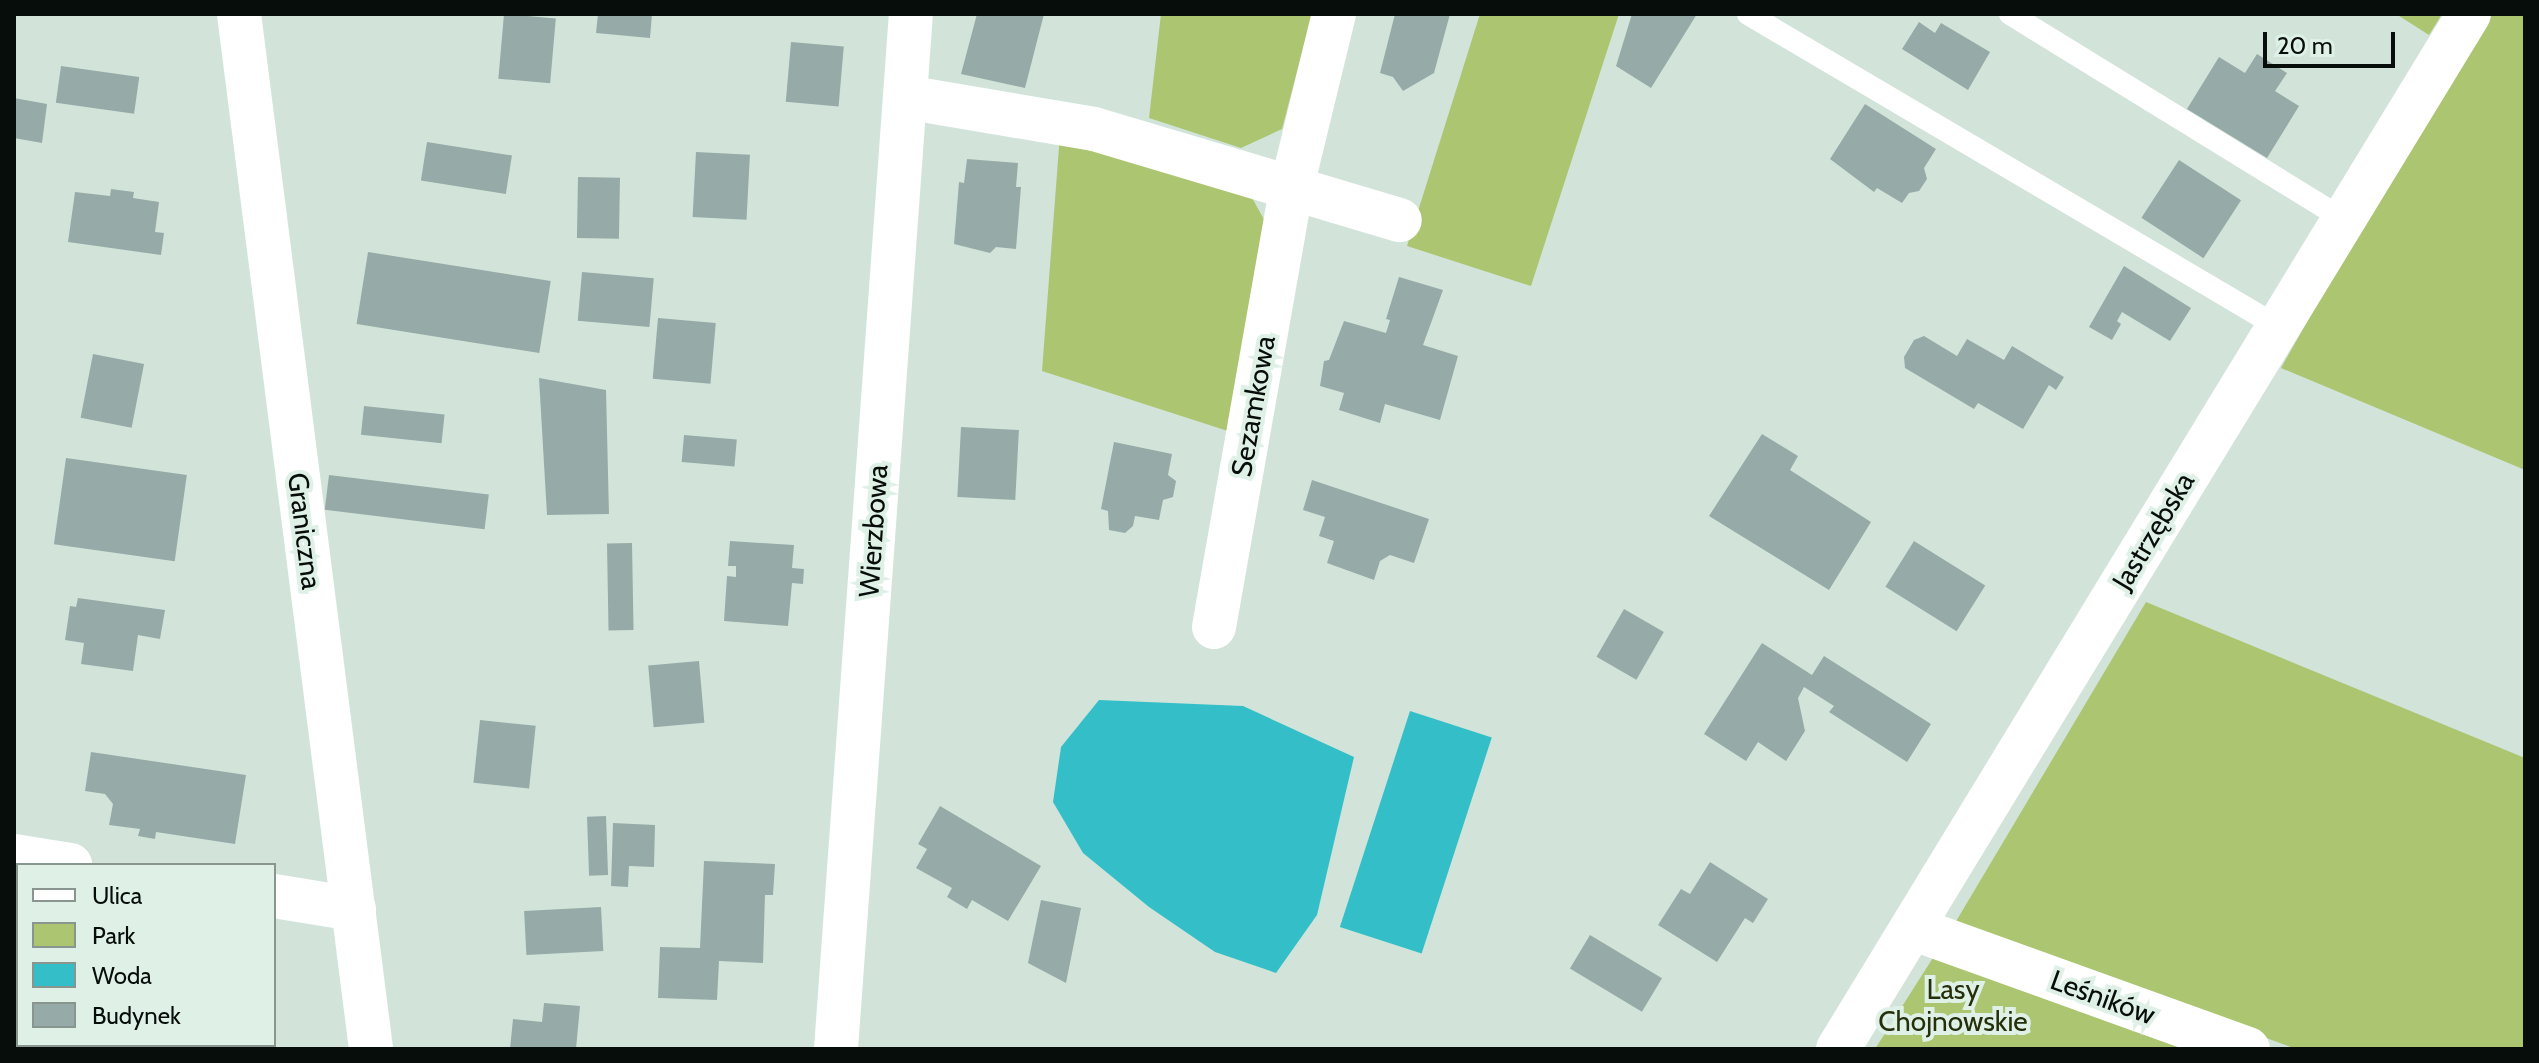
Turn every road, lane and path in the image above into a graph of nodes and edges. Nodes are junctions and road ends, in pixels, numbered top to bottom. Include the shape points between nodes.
1 (239, 14) edge
2 (911, 14) edge
3 (1334, 14) edge
4 (1748, 14) edge
5 (2010, 14) edge
6 (2469, 14) edge
7 (905, 97) junction
8 (1292, 186) junction
9 (1400, 220) dead end
10 (2345, 220) junction
11 (2277, 326) junction
12 (1214, 627) dead end
13 (14, 856) edge
14 (58, 863) edge
15 (276, 896) edge
16 (354, 909) junction
17 (1912, 928) junction
18 (371, 1049) edge
19 (836, 1049) edge
20 (1838, 1049) edge
21 (2248, 1049) edge

1 - 16 street, Graniczna
2 - 7 street, Wierzbowa
3 - 8 street, Sezamkowa
4 - 11 lane
5 - 10 lane
6 - 10 street, Jastrzębska
7 - 8 street via 1094,129
7 - 19 street, Wierzbowa
8 - 9 street
8 - 12 street, Sezamkowa
10 - 11 street, Jastrzębska
11 - 17 street, Jastrzębska
13 - 14 street
15 - 16 street
16 - 18 street, Graniczna
17 - 20 street, Jastrzębska
17 - 21 street, Leśników

